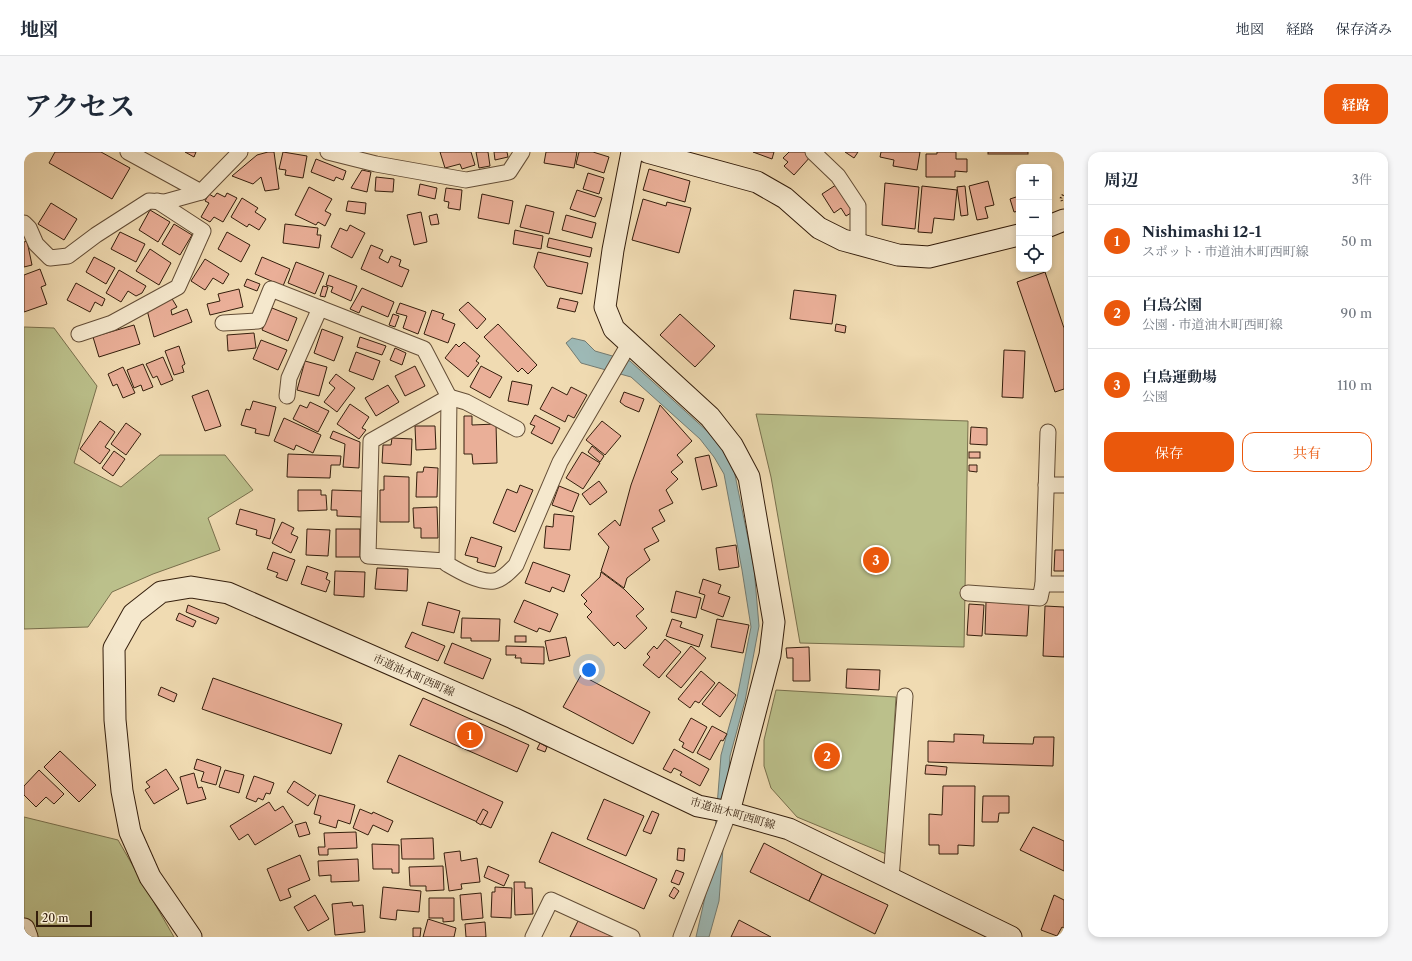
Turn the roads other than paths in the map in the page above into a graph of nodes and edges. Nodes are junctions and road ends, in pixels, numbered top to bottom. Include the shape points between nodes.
1 (128, 152) edge
2 (240, 152) edge
3 (328, 152) edge
4 (522, 152) edge
5 (632, 152) edge
6 (648, 152) edge
7 (813, 152) edge
8 (201, 192) junction
9 (157, 201) junction
10 (1064, 220) edge
11 (24, 223) edge
12 (1052, 225) edge
13 (1016, 236) edge
14 (858, 244) junction
15 (320, 308) junction
16 (223, 323) dead end
17 (80, 334) dead end
18 (629, 344) junction
19 (287, 396) dead end
20 (449, 397) junction
21 (517, 429) dead end
22 (1048, 432) dead end
23 (1064, 484) edge
24 (1046, 485) junction
25 (446, 561) junction
26 (1043, 584) junction
27 (1064, 584) edge
28 (968, 593) dead end
29 (905, 696) dead end
30 (729, 812) junction
31 (891, 879) junction
32 (24, 929) edge
33 (28, 937) edge
34 (190, 937) edge
35 (533, 937) edge
36 (632, 937) edge
37 (681, 937) edge
38 (1011, 937) edge

1 - 8 street
2 - 8 street
3 - 4 street via 376,164 466,180 509,172
5 - 18 street via 613,250 606,307 614,329
6 - 14 street via 757,182 785,198 819,228
7 - 14 street via 838,176 858,206
8 - 9 street via 165,202
9 - 11 street via 149,201 68,256 50,258 36,244
9 - 17 street via 203,231 178,287 112,323
10 - 12 street
13 - 14 street via 929,257 898,255
15 - 16 street via 271,289 258,321
15 - 19 street via 289,378
15 - 20 street via 424,349
18 - 25 street via 560,462 516,565 506,575 494,581 474,578 447,564
18 - 30 street via 710,418 732,445 749,477 774,622 770,655
20 - 21 street via 466,402
20 - 25 street
20 - 25 street via 371,440 368,556
22 - 24 street
23 - 24 street
24 - 26 street
26 - 27 street
26 - 28 street via 1040,598
29 - 31 street
30 - 31 street, 市道油木町西町線 via 789,829
30 - 34 street, 市道油木町西町線 via 698,806 513,718 228,594 191,587 161,592 133,614 114,648 114,720 122,791 130,832 150,877
30 - 37 street
31 - 38 street, 市道油木町西町線
32 - 33 street
35 - 36 street via 551,900

